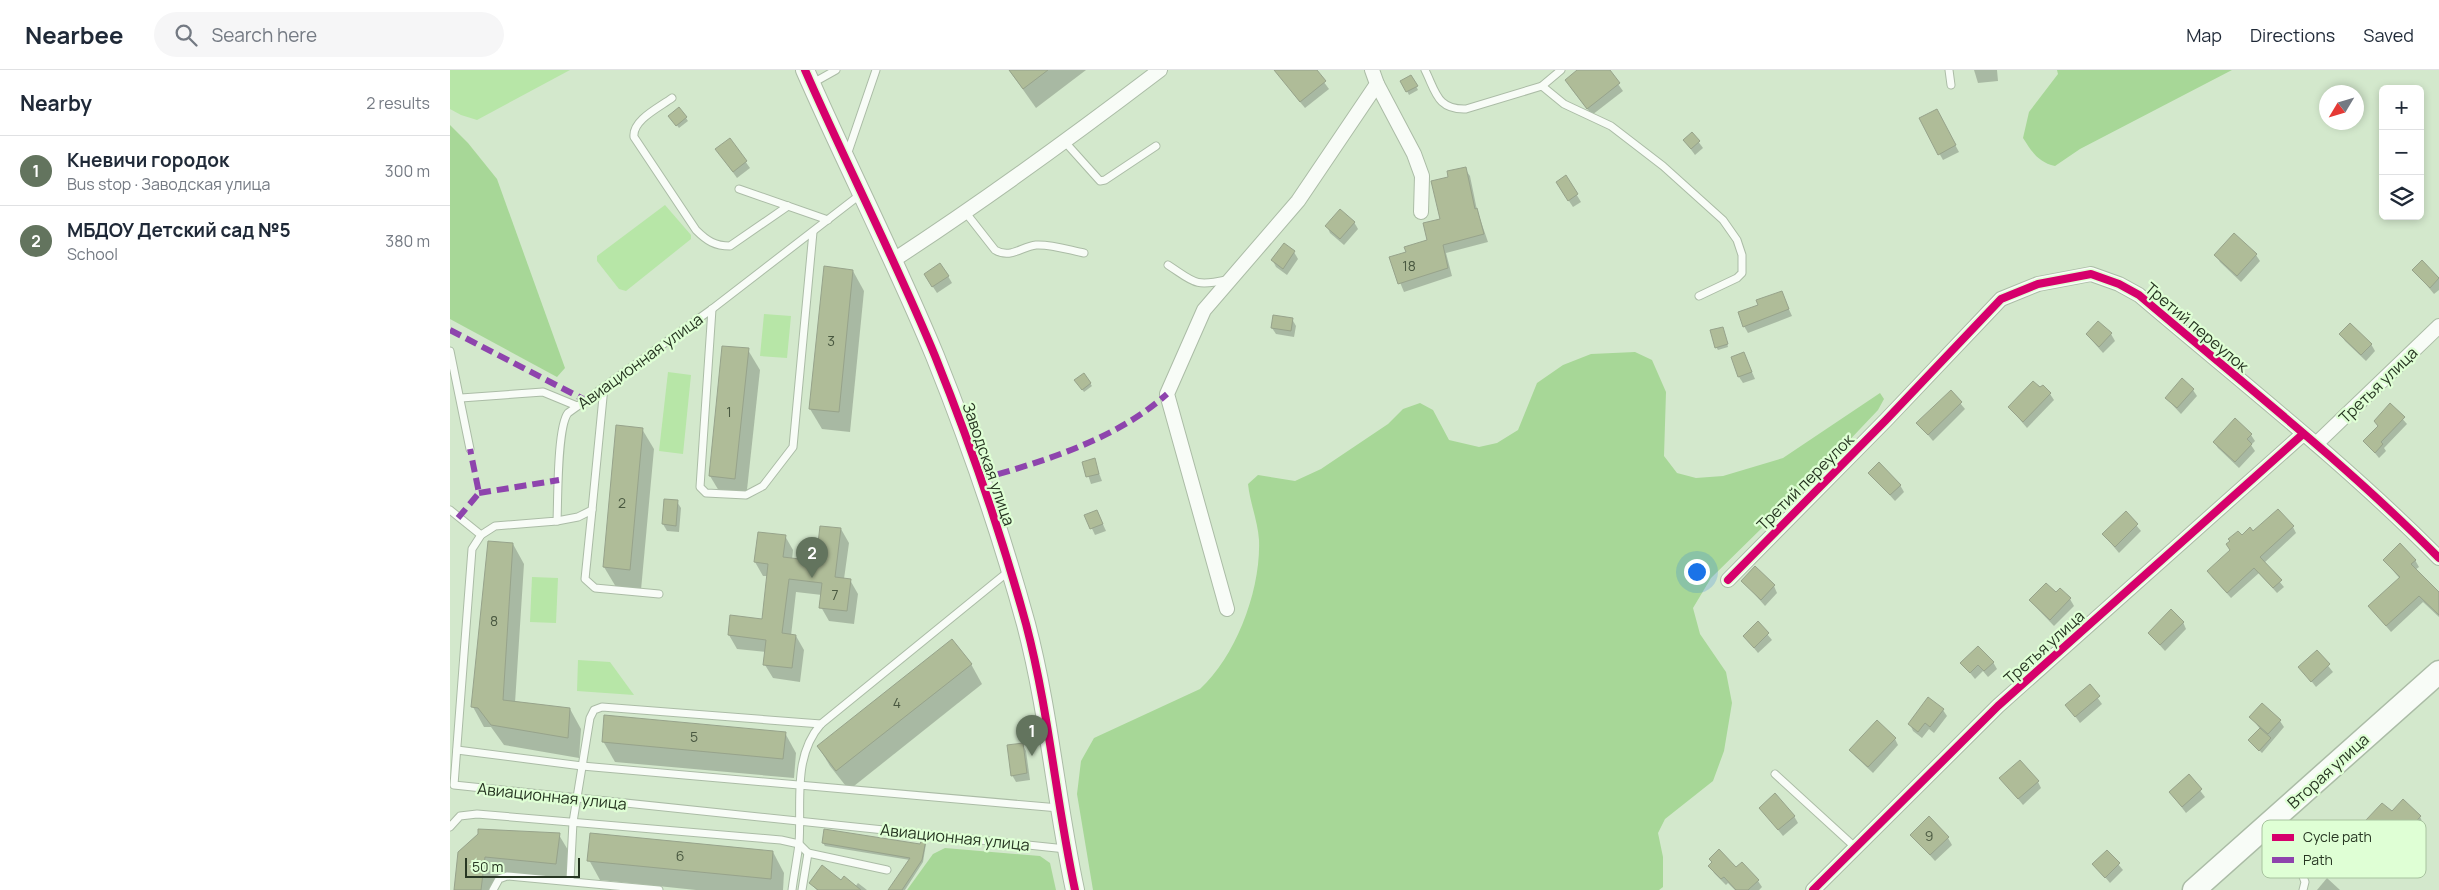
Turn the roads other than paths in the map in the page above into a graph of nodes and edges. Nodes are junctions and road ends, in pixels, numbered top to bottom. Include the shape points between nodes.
1 (836, 70) edge
2 (876, 70) edge
3 (1160, 70) edge
4 (1372, 70) edge
5 (1425, 70) edge
6 (1561, 70) edge
7 (1949, 70) edge
8 (808, 77) edge
9 (1377, 84) junction
10 (1951, 85) dead end
11 (1542, 86) junction
12 (672, 98) dead end
13 (1065, 142) junction
14 (1156, 146) dead end
15 (845, 160) junction
16 (739, 188) dead end
17 (861, 194) junction
18 (788, 206) junction
19 (1421, 212) dead end
20 (966, 213) junction
21 (828, 220) junction
22 (813, 232) junction
23 (1084, 253) dead end
24 (892, 261) junction
25 (1168, 265) dead end
26 (1229, 280) junction
27 (1699, 296) dead end
28 (712, 309) junction
29 (2439, 326) edge
30 (450, 351) edge
31 (604, 386) junction
32 (461, 398) junction
33 (577, 406) junction
34 (2304, 434) junction
35 (2316, 444) junction
36 (470, 449) dead end
37 (450, 510) edge
38 (592, 510) junction
39 (557, 521) junction
40 (481, 535) junction
41 (2439, 558) edge
42 (1010, 571) junction
43 (1728, 580) dead end
44 (659, 594) dead end
45 (1227, 609) dead end
46 (2439, 672) edge
47 (821, 724) junction
48 (458, 750) junction
49 (582, 766) junction
50 (1775, 774) dead end
51 (452, 785) edge
52 (799, 786) junction
53 (577, 799) junction
54 (1059, 808) junction
55 (799, 820) junction
56 (2274, 820) edge
57 (573, 822) junction
58 (450, 827) edge
59 (2262, 831) edge
60 (799, 844) junction
61 (1856, 848) junction
62 (1066, 849) junction
63 (808, 853) junction
64 (887, 870) dead end
65 (2304, 878) edge
66 (570, 880) junction
67 (493, 890) edge
68 (660, 890) edge
69 (792, 890) edge
70 (802, 890) edge
71 (1075, 890) edge
72 (1813, 890) edge
73 (2194, 890) edge
74 (2303, 890) edge

1 - 8 lane
2 - 15 lane
3 - 13 street
4 - 9 street
5 - 11 lane via 1444,106 1454,110
6 - 11 lane
7 - 10 lane
8 - 15 street, Заводская улица
9 - 19 street via 1422,176
9 - 26 street via 1298,201
11 - 27 lane via 1564,104 1611,126 1723,220 1737,240 1742,255 1742,273 1738,278
12 - 18 lane via 637,124 634,137 696,230 708,241 730,246
13 - 14 lane via 1100,181
13 - 20 street
15 - 17 street, Заводская улица
16 - 18 lane
17 - 21 lane, Авиационная улица
17 - 24 street, Заводская улица
18 - 21 lane
20 - 23 lane via 994,250 1000,253 1013,253 1038,245
20 - 24 street
21 - 22 lane, Авиационная улица
22 - 28 lane, Авиационная улица
22 - 28 lane via 793,447 763,486 746,495 706,493 700,487
24 - 42 street, Заводская улица via 934,354 969,445
25 - 26 lane via 1193,283
26 - 45 street via 1204,310 1168,394
28 - 31 lane, Авиационная улица
29 - 35 street, Третья улица
30 - 32 lane
31 - 33 lane, Авиационная улица
31 - 38 lane
32 - 33 lane via 543,392
32 - 36 lane
33 - 39 lane, Авиационная улица via 568,413 564,422
34 - 35 street, Третий переулок
34 - 43 street, Третий переулок via 2139,295 2091,274 2038,284 2001,299
34 - 61 street, Третья улица via 1998,706
35 - 41 street, Третий переулок via 2400,518
37 - 40 lane
38 - 39 lane
38 - 44 lane via 585,579 589,585
39 - 40 lane via 495,526
40 - 48 lane, Авиационная улица via 472,549
42 - 47 lane
42 - 54 street, Заводская улица via 1039,678
46 - 56 main road, Вторая улица
47 - 49 lane via 602,707 594,710 590,718
47 - 52 lane via 806,747
48 - 49 lane
48 - 51 lane, Авиационная улица
49 - 52 lane
49 - 53 lane
50 - 61 lane
51 - 53 lane, Авиационная улица
52 - 54 lane
52 - 55 lane
53 - 55 lane, Авиационная улица
53 - 57 lane
54 - 62 street, Заводская улица
55 - 60 lane
55 - 62 lane, Авиационная улица
57 - 58 lane via 477,814 460,816
57 - 60 lane
57 - 66 lane
59 - 73 main road, Вторая улица
60 - 63 lane
60 - 69 lane
61 - 72 street, Третья улица
62 - 71 street, Заводская улица
63 - 64 lane
63 - 70 lane
65 - 74 lane
66 - 67 lane via 507,876
66 - 68 lane

